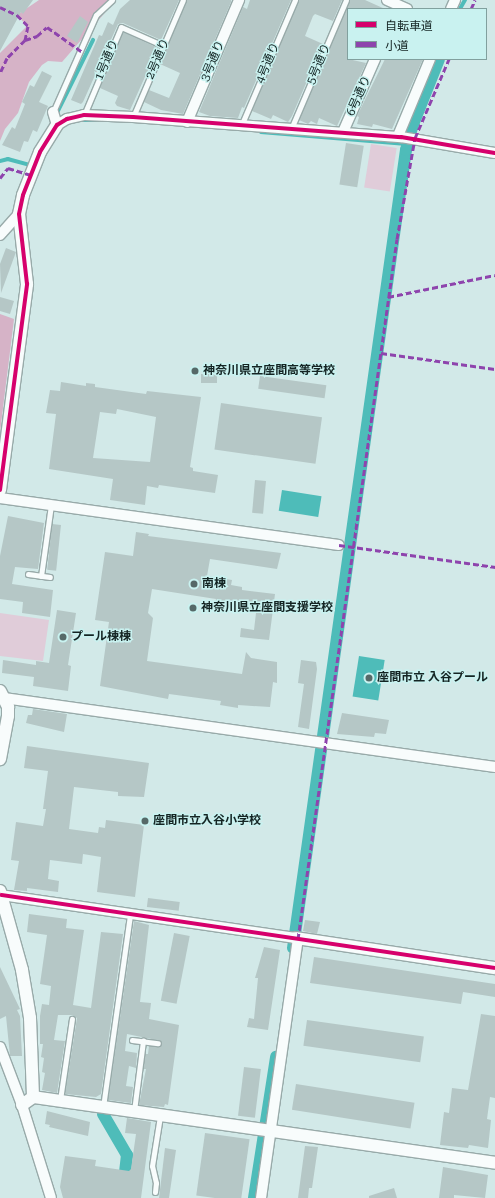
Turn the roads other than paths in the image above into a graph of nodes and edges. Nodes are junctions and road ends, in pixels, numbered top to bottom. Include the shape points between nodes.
1 (112, 0) edge
2 (183, 0) edge
3 (239, 0) edge
4 (294, 0) edge
5 (346, 0) edge
6 (387, 0) edge
7 (401, 6) edge
8 (164, 46) junction
9 (375, 60) edge
10 (430, 60) edge
11 (52, 112) joint
12 (84, 115) junction
13 (133, 118) junction
14 (187, 122) junction
15 (57, 125) junction
16 (241, 126) junction
17 (291, 129) junction
18 (343, 132) junction
19 (399, 136) junction
20 (495, 153) edge
21 (19, 214) junction
22 (0, 235) edge
23 (0, 490) edge
24 (0, 498) edge
25 (51, 505) junction
26 (339, 545) dead end
27 (28, 574) dead end
28 (41, 576) junction
29 (50, 577) dead end
30 (2, 695) edge
31 (0, 759) edge
32 (495, 766) edge
33 (1, 893) edge
34 (130, 914) junction
35 (293, 938) junction
36 (495, 968) edge
37 (72, 1019) dead end
38 (132, 1040) dead end
39 (143, 1041) junction
40 (158, 1043) dead end
41 (0, 1047) edge
42 (33, 1097) junction
43 (60, 1101) junction
44 (22, 1105) junction
45 (102, 1108) junction
46 (134, 1112) junction
47 (160, 1116) junction
48 (269, 1132) junction
49 (495, 1162) edge
50 (155, 1192) dead end
51 (51, 1198) edge
52 (261, 1198) edge

1 - 11 lane via 96,15
2 - 8 lane, 2号通り
3 - 14 street, 3号通り
4 - 16 lane, 4号通り
5 - 17 lane, 5号通り
6 - 7 street
8 - 12 lane, 1号通り via 121,27
8 - 13 lane, 2号通り
9 - 18 street, 6号通り
10 - 19 street
11 - 15 street
12 - 13 street
12 - 15 street via 67,119
13 - 14 street
14 - 16 street
15 - 21 street via 40,152 23,195
16 - 17 street
17 - 18 street
18 - 19 street
19 - 20 street
21 - 22 street
21 - 23 street via 27,284
24 - 25 street
25 - 26 street
25 - 28 lane
27 - 28 lane
28 - 29 lane
30 - 31 street via 8,716
30 - 32 street
33 - 34 street
33 - 42 street via 22,970 30,1018
34 - 35 street
34 - 45 lane
35 - 36 street
35 - 48 street
37 - 43 lane
38 - 39 lane
39 - 40 lane
39 - 46 lane
41 - 44 street
42 - 43 street
42 - 44 street
43 - 45 street
44 - 51 street
45 - 46 street
46 - 47 street
47 - 48 street
47 - 50 lane via 152,1166
48 - 49 street
48 - 52 street

